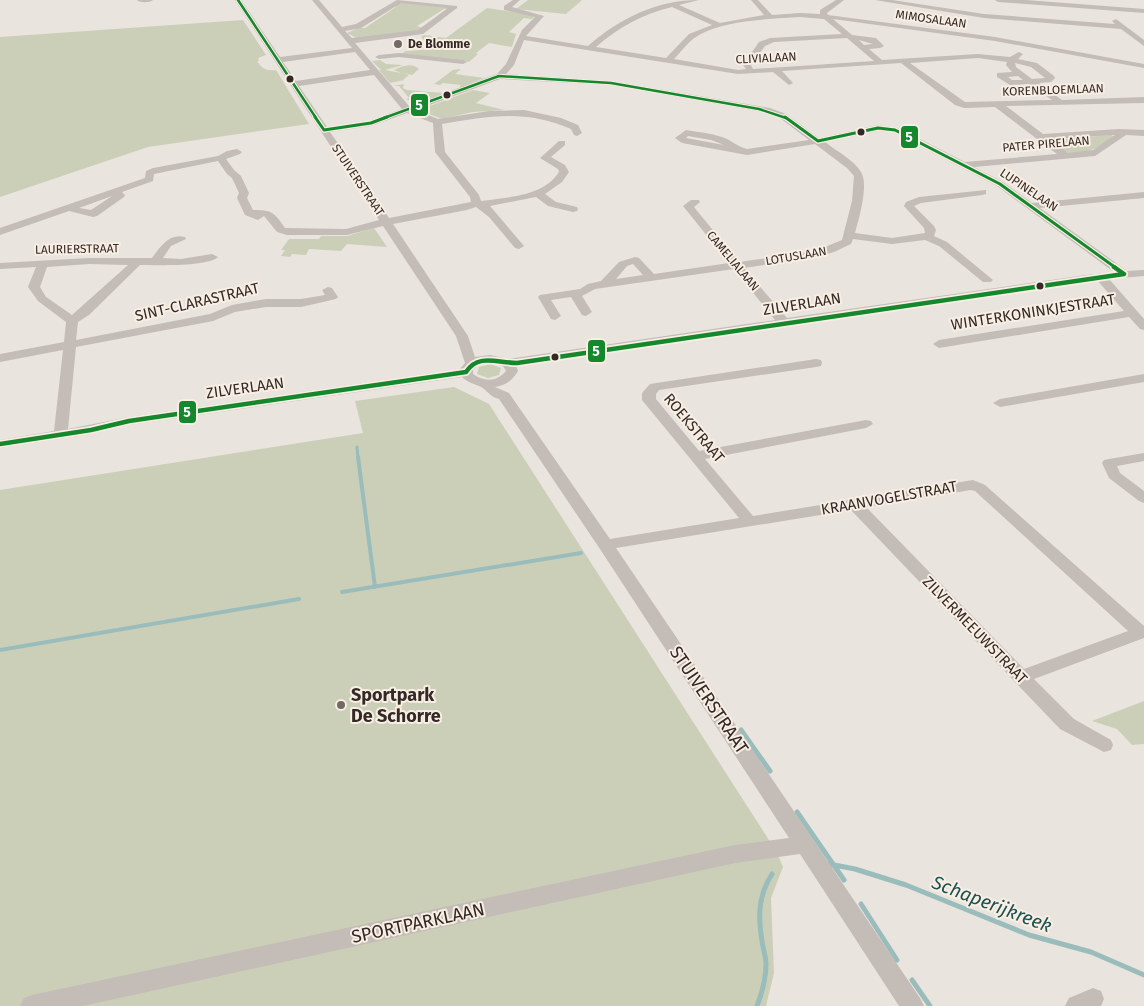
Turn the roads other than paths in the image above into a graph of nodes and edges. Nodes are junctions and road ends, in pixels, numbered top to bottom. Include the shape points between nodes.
1 (140, 0) edge
2 (150, 0) edge
3 (238, 0) edge
4 (315, 0) edge
5 (517, 0) edge
6 (663, 0) edge
7 (696, 0) edge
8 (754, 0) edge
9 (841, 0) edge
10 (878, 0) edge
11 (998, 0) edge
12 (673, 4) junction
13 (1144, 11) edge
14 (769, 16) junction
15 (825, 16) junction
16 (947, 22) junction
17 (718, 24) junction
18 (340, 30) junction
19 (850, 37) junction
20 (523, 38) junction
21 (350, 41) junction
22 (1144, 44) edge
23 (1029, 45) junction
24 (862, 46) junction
25 (589, 49) junction
26 (356, 50) junction
27 (305, 56) junction
28 (379, 57) dead end
29 (278, 60) junction
30 (1012, 60) junction
31 (903, 61) junction
32 (464, 62) dead end
33 (668, 62) junction
34 (880, 62) junction
35 (310, 64) dead end
36 (1144, 66) edge
37 (775, 69) junction
38 (751, 71) junction
39 (316, 72) dead end
40 (376, 72) junction
41 (1018, 74) junction
42 (499, 76) junction
43 (322, 80) junction
44 (1030, 82) junction
45 (789, 83) dead end
46 (294, 84) junction
47 (1144, 100) edge
48 (1059, 101) junction
49 (997, 104) junction
50 (408, 110) junction
51 (437, 122) junction
52 (324, 130) junction
53 (1119, 132) junction
54 (577, 133) dead end
55 (1144, 133) edge
56 (1042, 138) junction
57 (818, 141) junction
58 (562, 143) dead end
59 (737, 150) junction
60 (237, 152) dead end
61 (1065, 155) junction
62 (222, 158) junction
63 (963, 165) junction
64 (982, 192) dead end
65 (538, 194) junction
66 (1144, 195) edge
67 (478, 201) junction
68 (695, 202) dead end
69 (1031, 206) junction
70 (573, 209) dead end
71 (386, 222) junction
72 (0, 232) edge
73 (849, 235) junction
74 (926, 236) junction
75 (181, 239) dead end
76 (519, 246) dead end
77 (212, 257) dead end
78 (136, 262) junction
79 (155, 262) junction
80 (43, 263) junction
81 (736, 265) junction
82 (0, 266) edge
83 (1144, 271) edge
84 (1124, 274) junction
85 (652, 278) junction
86 (1100, 278) junction
87 (987, 280) dead end
88 (605, 284) junction
89 (574, 293) junction
90 (332, 297) dead end
91 (586, 312) dead end
92 (1137, 314) edge
93 (555, 316) dead end
94 (72, 321) junction
95 (784, 323) junction
96 (1144, 326) edge
97 (462, 336) junction
98 (938, 344) dead end
99 (69, 345) junction
100 (0, 358) edge
101 (490, 358) junction
102 (816, 363) dead end
103 (469, 368) junction
104 (509, 371) junction
105 (1144, 378) edge
106 (487, 383) junction
107 (504, 396) junction
108 (1000, 403) dead end
109 (866, 424) dead end
110 (61, 435) junction
111 (0, 444) edge
112 (697, 456) junction
113 (1144, 457) edge
114 (1144, 498) edge
115 (854, 504) junction
116 (750, 522) junction
117 (606, 545) junction
118 (1020, 677) junction
119 (1104, 745) dead end
120 (804, 845) junction
121 (32, 1006) edge
122 (912, 1006) edge

1 - 2 street
3 - 29 street, STUIVERSTRAAT
4 - 18 street
5 - 20 street via 508,9 540,16
6 - 12 street
7 - 12 street
8 - 14 street
9 - 15 street via 823,12
10 - 16 street
11 - 13 street
12 - 17 street
12 - 25 street via 623,22
14 - 15 street, MIMOSALAAN
14 - 17 street, MIMOSALAAN
15 - 16 street, MIMOSALAAN
15 - 19 street
16 - 22 street via 1002,18 1107,26 1103,17 1113,18
16 - 23 street, MIMOSALAAN
17 - 33 street, MIMOSALAAN via 692,36
18 - 21 street
18 - 21 street via 358,26 400,1 455,6 420,32
19 - 24 street
19 - 24 street via 873,40 880,46
19 - 38 street via 781,40 773,51 759,49 747,65
20 - 25 street, CLIVIALAAN
20 - 42 street via 515,58
21 - 26 street
23 - 30 street
23 - 36 street, MIMOSALAAN
24 - 34 street
25 - 33 street, CLIVIALAAN
26 - 27 street
26 - 40 street
27 - 29 street
27 - 35 street
28 - 32 street via 399,55
29 - 46 street, STUIVERSTRAAT
30 - 31 street, CLIVIALAAN via 978,56
30 - 41 street via 1010,65
30 - 44 street, CLIVIALAAN via 1034,65 1052,78
31 - 34 street, CLIVIALAAN
31 - 49 street, KORENBLOEMLAAN via 964,106
33 - 38 street, CLIVIALAAN via 729,72
34 - 37 street, CLIVIALAAN
37 - 38 street, CLIVIALAAN
37 - 45 street
39 - 43 street
40 - 43 street
40 - 50 street
41 - 44 street
41 - 44 street via 1000,75 1010,83
42 - 50 street
42 - 57 street via 611,83 758,109 783,116
43 - 46 street
44 - 48 street
46 - 52 street, STUIVERSTRAAT
47 - 48 street, KORENBLOEMLAAN
48 - 49 street, KORENBLOEMLAAN
49 - 56 street
50 - 51 street
50 - 52 street via 371,122
51 - 54 street via 474,114 510,112 564,121 575,127
51 - 67 street via 440,152
52 - 71 street, STUIVERSTRAAT
53 - 55 street, PATER PIRELAAN
53 - 56 street, PATER PIRELAAN
53 - 61 street, PATER PIRELAAN via 1121,135 1096,153
56 - 61 street
57 - 59 street via 756,151
57 - 63 street, LUPINELAAN via 885,128 904,133
57 - 73 street via 847,163 859,179
58 - 65 street via 545,158 562,167 564,172 559,180
59 - 59 street via 721,139 686,132 680,138
60 - 62 street
61 - 63 street, PATER PIRELAAN
62 - 71 street via 236,176 249,213 259,218 274,219 281,230 346,232
62 - 72 street via 149,173 150,179 124,188 121,195 94,214 68,208
63 - 69 street, LUPINELAAN via 1000,184
64 - 74 street via 910,204 912,211 929,226 930,235
65 - 67 street via 501,202
65 - 70 street via 552,204
66 - 69 street
67 - 71 street via 467,207
67 - 76 street
68 - 81 street, CAMELIALAAN via 688,206
69 - 84 street, LUPINELAAN
71 - 97 street, STUIVERSTRAAT
73 - 74 street via 892,241
73 - 81 street, LOTUSLAAN via 846,242 824,252
74 - 87 street via 944,244
75 - 79 street via 167,244
77 - 79 street, LAURIERSTRAAT
78 - 79 street, LAURIERSTRAAT
78 - 80 street, LAURIERSTRAAT
78 - 94 street
80 - 82 street, LAURIERSTRAAT
80 - 94 street via 34,287 42,299
81 - 85 street, LOTUSLAAN
81 - 95 street, CAMELIALAAN
83 - 84 street, ZILVERLAAN
84 - 86 street, ZILVERLAAN
85 - 88 street, LOTUSLAAN
85 - 88 street via 635,260 623,264
86 - 92 street
86 - 95 street, ZILVERLAAN
86 - 104 street, ZILVERLAAN via 529,365
88 - 89 street, LOTUSLAAN
89 - 91 street
89 - 93 street, LOTUSLAAN via 544,297
90 - 99 street, SINT-CLARASTRAAT via 301,303 266,303 213,317
92 - 96 street
92 - 98 street, WINTERKONINKJESTRAAT
94 - 99 street
95 - 104 street, ZILVERLAAN
97 - 101 street, STUIVERSTRAAT
97 - 103 street, STUIVERSTRAAT
99 - 100 street, SINT-CLARASTRAAT
99 - 110 street
101 - 103 street, ZILVERLAAN
101 - 104 street
102 - 112 street, ROEKSTRAAT via 655,387 649,393 649,400
103 - 106 street, STUIVERSTRAAT via 473,380
103 - 110 street, ZILVERLAAN via 129,421
104 - 106 street
104 - 107 street
105 - 108 street
106 - 107 street, STUIVERSTRAAT via 495,394
107 - 117 street, STUIVERSTRAAT
109 - 112 street
110 - 111 street, ZILVERLAAN
112 - 116 street, ROEKSTRAAT
113 - 114 street via 1109,463 1114,475
115 - 116 street, KRAANVOGELSTRAAT
115 - 118 street, ZILVERMEEUWSTRAAT
115 - 118 street, KRAANVOGELSTRAAT via 964,485 980,488 1141,633
116 - 117 street, KRAANVOGELSTRAAT
117 - 120 street, STUIVERSTRAAT
118 - 119 street, ZILVERMEEUWSTRAAT via 1067,724
120 - 121 street, SPORTPARKLAAN via 735,854
120 - 122 street, STUIVERSTRAAT

